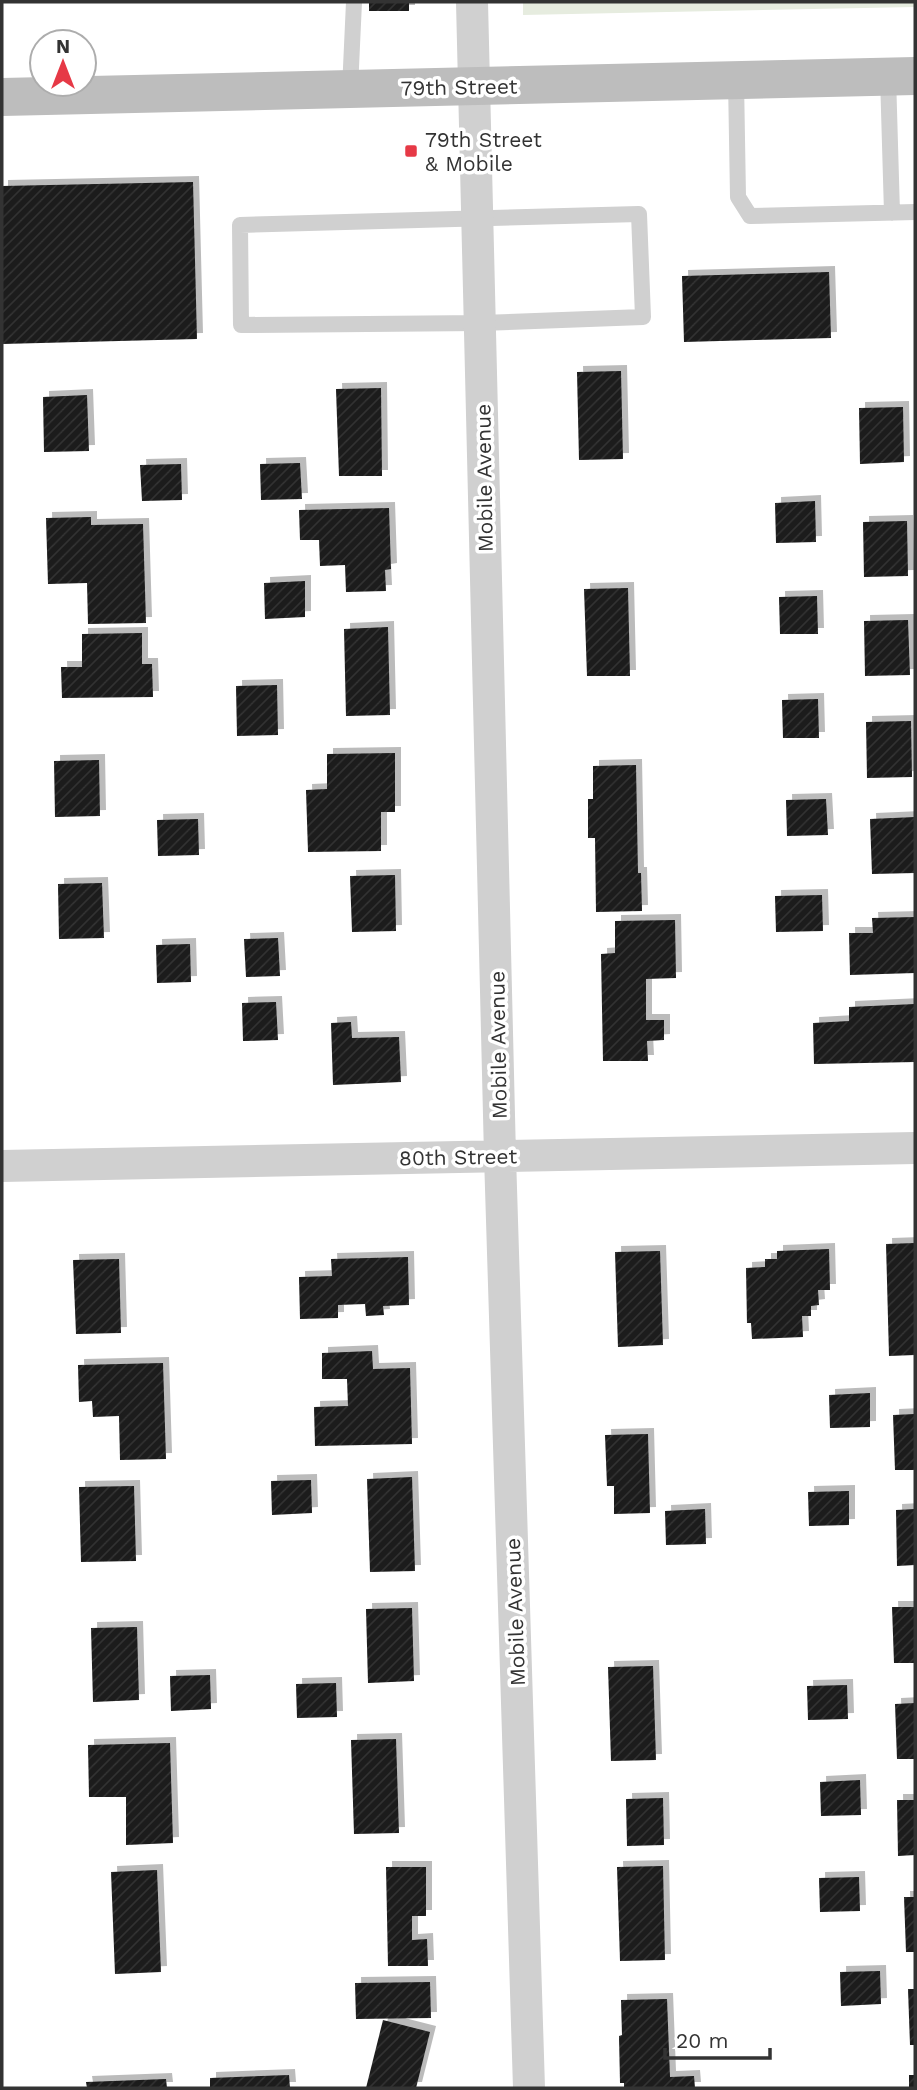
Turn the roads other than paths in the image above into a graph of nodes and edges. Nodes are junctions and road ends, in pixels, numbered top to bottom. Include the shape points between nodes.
1 (354, 2) edge
2 (472, 2) edge
3 (902, 76) edge
4 (736, 80) junction
5 (474, 86) junction
6 (351, 89) junction
7 (2, 97) edge
8 (915, 212) edge
9 (892, 213) junction
10 (478, 219) junction
11 (481, 323) junction
12 (915, 1148) edge
13 (500, 1156) junction
14 (2, 1166) edge
15 (529, 2088) edge

1 - 6 lane
2 - 5 street, Mobile Avenue
3 - 4 main road, 79th Street
3 - 9 lane
4 - 5 main road, 79th Street
4 - 9 lane via 738,197 750,216
5 - 6 main road, 79th Street
5 - 10 street, Mobile Avenue
6 - 7 main road, 79th Street
8 - 9 lane
10 - 11 street, Mobile Avenue
10 - 11 lane via 639,214 643,317
10 - 11 lane via 240,225 241,325
11 - 13 street, Mobile Avenue
12 - 13 street, 80th Street
13 - 14 street, 80th Street
13 - 15 street, Mobile Avenue

